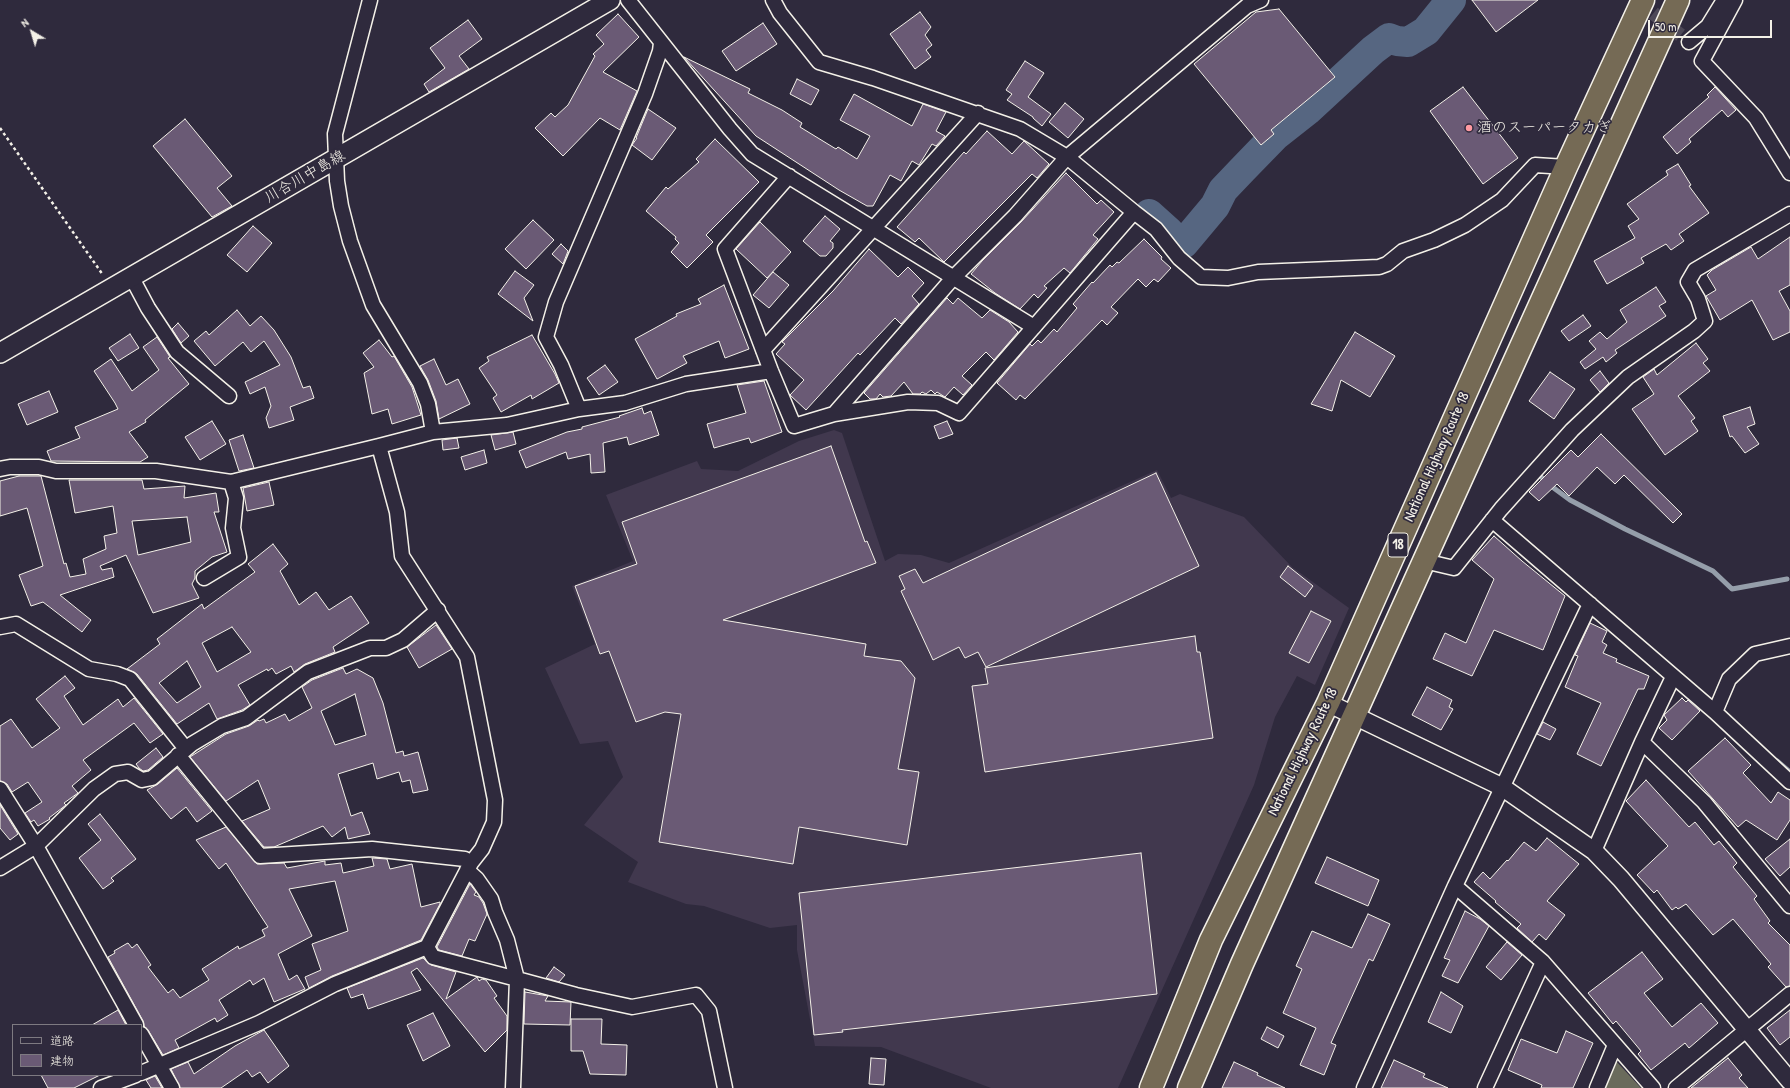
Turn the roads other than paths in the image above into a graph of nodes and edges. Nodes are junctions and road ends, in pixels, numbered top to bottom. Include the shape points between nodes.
1 (370, 0) edge
2 (610, 0) edge
3 (628, 0) edge
4 (773, 0) edge
5 (1261, 0) edge
6 (1643, 0) edge
7 (1678, 0) edge
8 (1724, 0) edge
9 (1735, 0) edge
10 (1689, 42) dead end
11 (661, 43) junction
12 (978, 113) junction
13 (1068, 157) junction
14 (337, 158) junction
15 (1566, 167) junction
16 (1790, 173) edge
17 (789, 176) junction
18 (1134, 212) junction
19 (1790, 214) edge
20 (874, 228) junction
21 (132, 278) junction
22 (953, 278) junction
23 (1034, 327) junction
24 (763, 350) junction
25 (0, 353) edge
26 (771, 371) junction
27 (229, 396) dead end
28 (579, 409) junction
29 (834, 414) junction
30 (433, 432) junction
31 (379, 446) junction
32 (0, 469) edge
33 (231, 482) junction
34 (1492, 520) junction
35 (1424, 561) junction
36 (204, 578) dead end
37 (1590, 604) junction
38 (438, 610) junction
39 (0, 627) edge
40 (1790, 646) edge
41 (1673, 677) junction
42 (1328, 703) junction
43 (1715, 712) junction
44 (1354, 717) junction
45 (1642, 742) junction
46 (182, 752) junction
47 (1790, 782) edge
48 (1502, 787) junction
49 (0, 789) edge
50 (36, 846) junction
51 (1594, 851) junction
52 (469, 866) junction
53 (0, 868) edge
54 (1455, 886) junction
55 (1790, 906) edge
56 (427, 947) junction
57 (1543, 962) junction
58 (517, 979) junction
59 (1790, 994) edge
60 (135, 1024) edge
61 (1747, 1029) junction
62 (142, 1036) edge
63 (1615, 1045) junction
64 (159, 1066) junction
65 (142, 1073) edge
66 (133, 1076) edge
67 (1790, 1081) edge
68 (101, 1088) edge
69 (172, 1088) edge
70 (513, 1088) edge
71 (725, 1088) edge
72 (1151, 1088) edge
73 (1189, 1088) edge
74 (1364, 1088) edge
75 (1485, 1088) edge
76 (1597, 1088) edge
77 (1653, 1088) edge
78 (1676, 1088) edge

1 - 14 street via 335,134
2 - 14 main road, 川合川中島線
3 - 11 street
4 - 12 street via 780,14 820,62
5 - 13 street via 1247,6
6 - 15 highway, National Highway Route 18 / 18
7 - 35 highway, National Highway Route 18 / 18
8 - 10 street via 1708,26
9 - 16 street via 1702,61 1756,118
11 - 17 street via 752,154
11 - 28 street via 645,94 556,302 546,337
12 - 13 street via 1020,129
12 - 20 street
13 - 18 street
13 - 22 street via 1015,216
14 - 21 main road, 川合川中島線
14 - 30 street via 337,181 350,241 373,305 420,383 428,404
15 - 18 street via 1535,165 1502,200 1465,225 1404,251 1379,267 1258,272 1228,278 1201,277 1179,258 1156,229
15 - 42 highway, National Highway Route 18 / 18
17 - 20 street
17 - 24 street via 725,249
18 - 23 street
19 - 34 street via 1695,270 1688,282 1698,299 1705,321 1628,377 1572,430
20 - 22 street
20 - 24 street
21 - 25 main road, 川合川中島線
21 - 27 street via 177,352
22 - 23 street
22 - 29 street
23 - 29 street via 959,412 938,403 908,402
24 - 26 street
26 - 28 street via 686,384 625,403
26 - 29 street via 794,426
28 - 30 street via 507,425
30 - 31 street
31 - 33 street
31 - 38 street via 397,512 402,556
32 - 33 street via 39,466 56,471 156,471
33 - 36 street via 236,498 233,528 239,557
34 - 35 street via 1454,568
34 - 37 street
35 - 44 highway, National Highway Route 18 / 18
37 - 41 street
37 - 48 street
38 - 46 street via 403,640 386,648 370,648 308,672 246,718 222,726
38 - 52 street via 467,657 495,800 494,822 482,849
39 - 46 street via 16,624 89,669 130,679
40 - 43 street via 1756,654 1730,679
41 - 43 street
41 - 45 street
42 - 44 street
42 - 72 highway, National Highway Route 18 / 18 via 1211,940
43 - 47 street
44 - 48 street
44 - 73 highway, National Highway Route 18 / 18
45 - 51 street
45 - 55 street via 1704,802
46 - 50 street via 152,778 142,780 128,772 115,774 94,789
46 - 52 street via 260,856 372,849 465,859
48 - 51 street
48 - 54 street
49 - 50 street
50 - 53 street
50 - 60 street
51 - 61 street via 1621,879
52 - 56 street
52 - 58 street via 491,899 507,940
54 - 57 street
54 - 74 street
56 - 58 street via 433,957
56 - 64 street via 335,984 259,1023
57 - 63 street
57 - 75 street
58 - 70 street
58 - 71 street via 632,1007 696,995 709,1011
59 - 61 street
61 - 67 street
61 - 78 street
62 - 64 street
63 - 76 street
63 - 77 street
64 - 65 street
64 - 69 street
66 - 68 street

